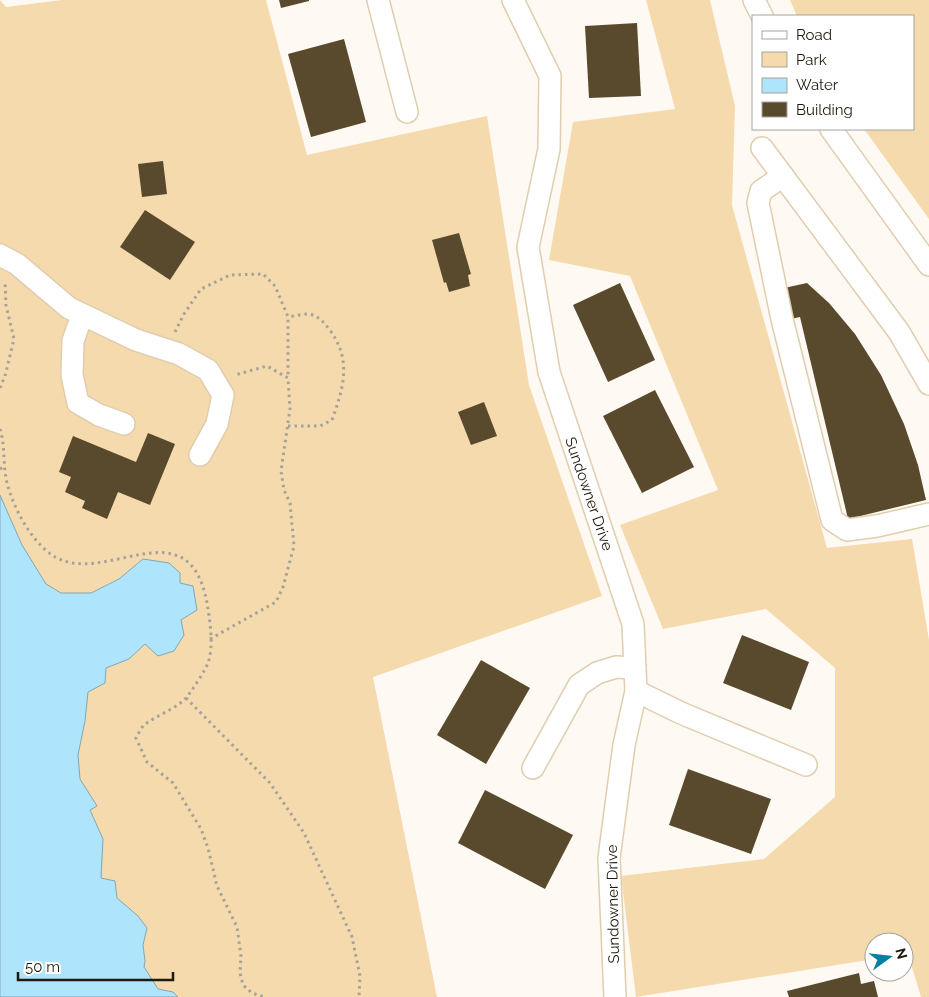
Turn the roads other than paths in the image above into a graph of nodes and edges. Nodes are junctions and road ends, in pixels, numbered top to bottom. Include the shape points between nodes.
1 (378, 0) edge
2 (513, 0) edge
3 (754, 0) edge
4 (762, 15) edge
5 (407, 112) dead end
6 (832, 130) edge
7 (762, 148) dead end
8 (783, 176) junction
9 (9, 260) edge
10 (929, 265) edge
11 (82, 315) junction
12 (929, 384) edge
13 (124, 424) dead end
14 (200, 455) dead end
15 (929, 514) edge
16 (635, 668) junction
17 (636, 691) junction
18 (806, 765) dead end
19 (533, 768) dead end
20 (615, 997) edge

1 - 5 street
2 - 16 street, Sundowner Drive via 550,76 549,149 528,247 549,372 633,624
3 - 4 street
6 - 10 street
7 - 8 street
8 - 12 street via 899,332
8 - 15 street via 761,191 758,203 782,319 832,520 847,530
9 - 11 street
11 - 13 street via 73,341 72,375 78,403
11 - 14 street via 136,340 179,354 208,370 223,395 217,424
16 - 17 street, Sundowner Drive
16 - 19 street via 616,667 597,673 579,685
17 - 18 street
17 - 20 street, Sundowner Drive via 624,745 609,858

